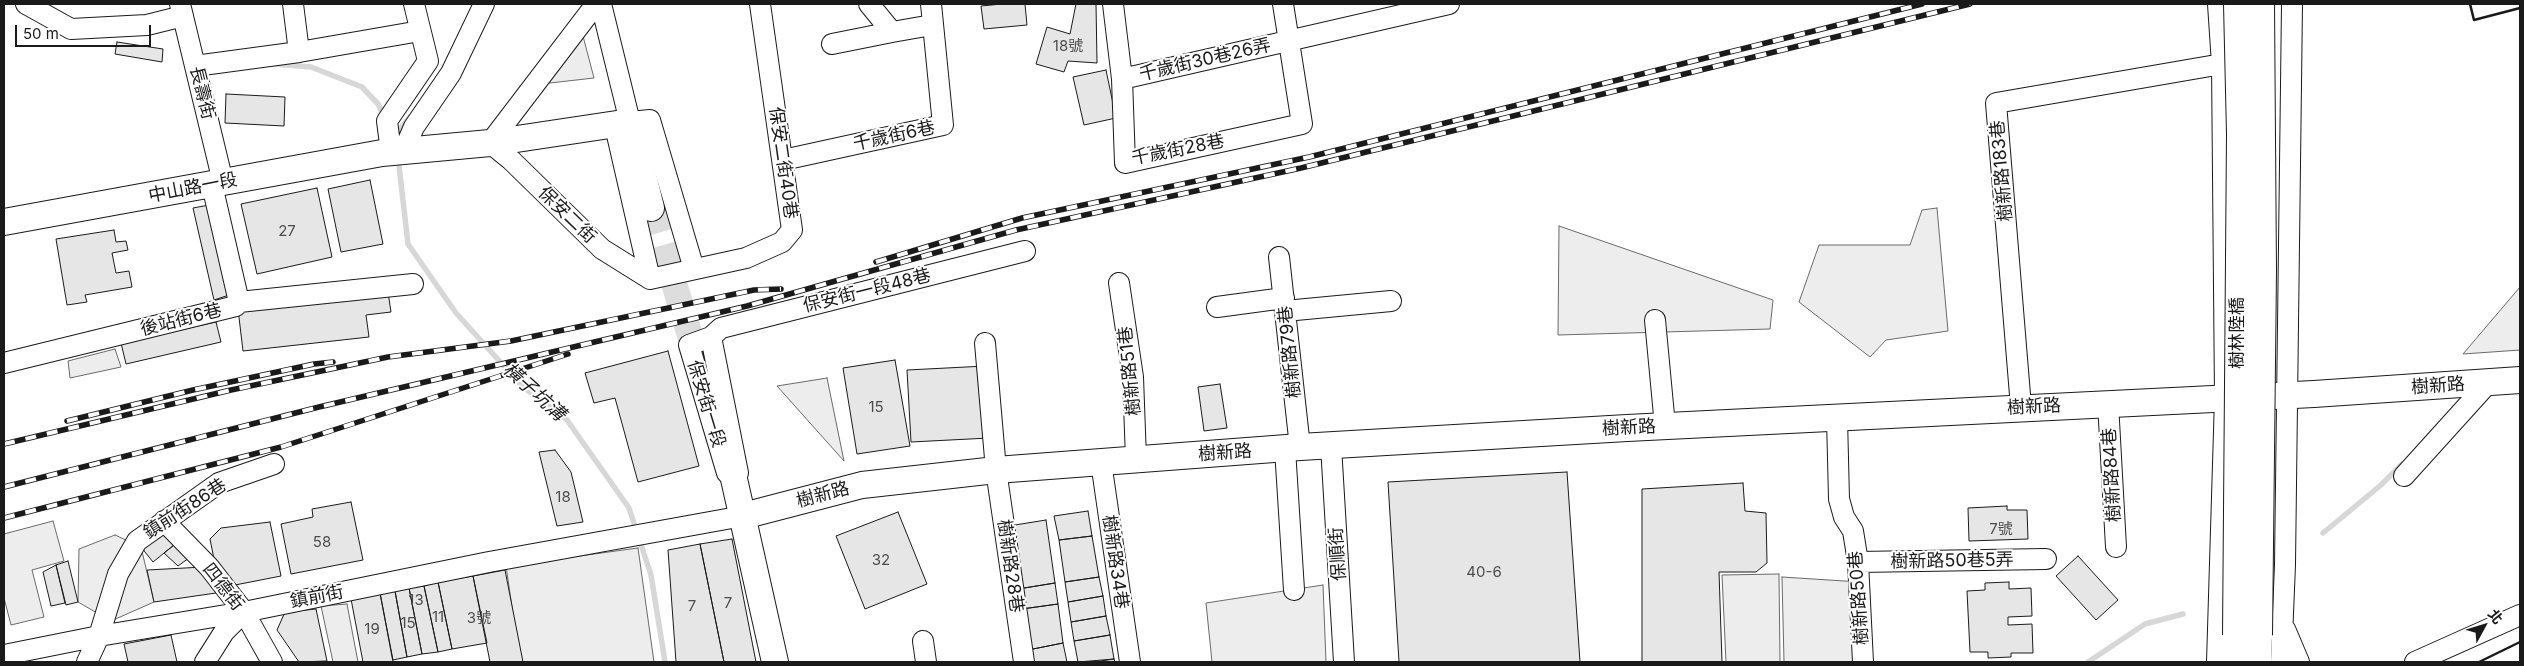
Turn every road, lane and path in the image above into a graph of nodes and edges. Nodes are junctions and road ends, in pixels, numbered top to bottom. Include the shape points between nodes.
1 (26, 4) edge
2 (293, 4) edge
3 (414, 4) edge
4 (484, 4) edge
5 (596, 4) edge
6 (601, 4) edge
7 (760, 4) edge
8 (868, 4) edge
9 (931, 4) edge
10 (1113, 4) edge
11 (1283, 4) edge
12 (1447, 4) edge
13 (2218, 4) edge
14 (2237, 4) edge
15 (2261, 4) edge
16 (2292, 4) edge
17 (182, 10) edge
18 (932, 25) junction
19 (420, 31) junction
20 (892, 32) junction
21 (1288, 40) junction
22 (832, 44) dead end
23 (299, 52) junction
24 (2222, 64) junction
25 (195, 66) junction
26 (1122, 79) junction
27 (630, 122) junction
28 (490, 143) junction
29 (392, 152) junction
30 (783, 160) junction
31 (218, 184) junction
32 (651, 208) tunnel mouth
33 (4, 222) edge
34 (1025, 251) dead end
35 (1279, 257) dead end
36 (694, 269) junction
37 (650, 279) junction
38 (1119, 283) dead end
39 (413, 284) dead end
40 (1391, 301) dead end
41 (239, 302) junction
42 (1284, 304) junction
43 (1216, 307) dead end
44 (1655, 320) dead end
45 (711, 337) joint
46 (985, 343) dead end
47 (4, 363) edge
48 (2520, 380) edge
49 (2489, 382) junction
50 (2287, 396) junction
51 (2225, 398) junction
52 (2108, 403) junction
53 (2021, 408) junction
54 (1837, 418) junction
55 (1665, 426) junction
56 (1331, 446) junction
57 (1293, 448) junction
58 (1136, 459) junction
59 (1101, 462) junction
60 (274, 464) dead end
61 (996, 470) junction
62 (2404, 476) dead end
63 (734, 479) joint
64 (743, 516) junction
65 (164, 520) junction
66 (2116, 547) dead end
67 (2046, 559) dead end
68 (1858, 562) junction
69 (1294, 590) dead end
70 (244, 612) junction
71 (2520, 615) edge
72 (2282, 622) junction
73 (2247, 635) junction
74 (99, 636) junction
75 (923, 640) dead end
76 (4, 655) edge
77 (2414, 661) edge
78 (87, 662) edge
79 (205, 662) edge
80 (272, 662) edge
81 (775, 662) edge
82 (926, 662) edge
83 (1024, 662) edge
84 (1130, 662) edge
85 (1344, 662) edge
86 (1863, 662) edge
87 (2217, 662) edge
88 (2236, 662) edge
89 (2258, 662) edge
90 (2281, 662) edge
91 (2298, 662) edge

1 - 17 street via 71,29 147,25
2 - 23 street
3 - 19 street
4 - 29 street via 451,72 414,128
5 - 28 street
6 - 27 street
7 - 30 street, 保安二街40巷
8 - 20 street
9 - 18 street, 千歲街6巷
10 - 26 street, 千歲街28巷
11 - 21 street
12 - 21 street, 千歲街30巷26弄
13 - 24 street
14 - 73 main road, 樹林陸橋, bridge
15 - 73 main road, 樹林陸橋, bridge via 2263,271
16 - 50 street
17 - 25 street, 長壽街
18 - 20 street
18 - 30 street, 千歲街6巷 via 944,125
19 - 23 street
19 - 29 street via 428,61 387,121
20 - 22 street
21 - 26 street, 千歲街30巷26弄
21 - 26 street, 千歲街28巷 via 1302,124 1125,163
23 - 25 street
24 - 51 street
24 - 53 street, 樹新路183巷 via 1996,103
25 - 31 street, 長壽街
27 - 28 main road, 中山路一段
27 - 32 main road
27 - 36 street via 650,120
27 - 37 street via 617,135
28 - 29 main road, 中山路一段
28 - 37 street, 保安二街 via 602,249
29 - 31 main road, 中山路一段
30 - 36 street, 保安二街40巷 via 792,230 782,242 746,258
31 - 33 main road, 中山路一段
31 - 41 street, 後站街6巷
34 - 45 street, 保安街一段48巷 via 721,328
35 - 42 street, 樹新路79巷
36 - 37 street, 保安二街40巷
38 - 58 street, 樹新路51巷 via 1134,376
39 - 41 street
40 - 42 street
41 - 47 street, 後站街6巷 via 236,306
42 - 43 street
42 - 57 street, 樹新路79巷
44 - 55 street
45 - 63 street, 保安街一段 via 738,473
46 - 61 street, 樹新路28巷
48 - 49 main road, 樹新路
49 - 50 main road, 樹新路
49 - 62 street
50 - 51 main road, 樹新路
50 - 72 street
51 - 52 main road, 樹新路
51 - 87 street
52 - 53 main road, 樹新路
52 - 66 street, 樹新路84巷
53 - 54 main road, 樹新路
54 - 55 main road, 樹新路
54 - 68 street, 樹新路50巷 via 1839,499 1844,518 1852,531
55 - 56 main road, 樹新路
56 - 57 main road, 樹新路
56 - 85 street, 保順街
57 - 58 main road, 樹新路
57 - 69 street, 樹新路79巷
58 - 59 main road, 樹新路
59 - 61 main road, 樹新路
59 - 84 street, 樹新路34巷
60 - 65 street, 鎮前街86巷 via 219,483
61 - 64 main road, 樹新路 via 862,485
61 - 83 street, 樹新路28巷
63 - 64 main road, 保安街一段
64 - 70 street, 鎮前街 via 489,562
64 - 81 main road, 保安街一段
65 - 70 street, 四德街 via 209,567
65 - 74 street, 鎮前街86巷 via 137,541 118,574
67 - 68 street, 樹新路50巷5弄
68 - 86 street, 樹新路50巷
70 - 74 street, 鎮前街
70 - 79 street via 224,632
70 - 80 street, 四德街
71 - 77 street
72 - 90 street
72 - 91 street
73 - 88 main road, 樹林陸橋
73 - 89 main road, 樹林陸橋
74 - 76 street, 鎮前街
74 - 78 street, 鎮前街86巷
75 - 82 street

